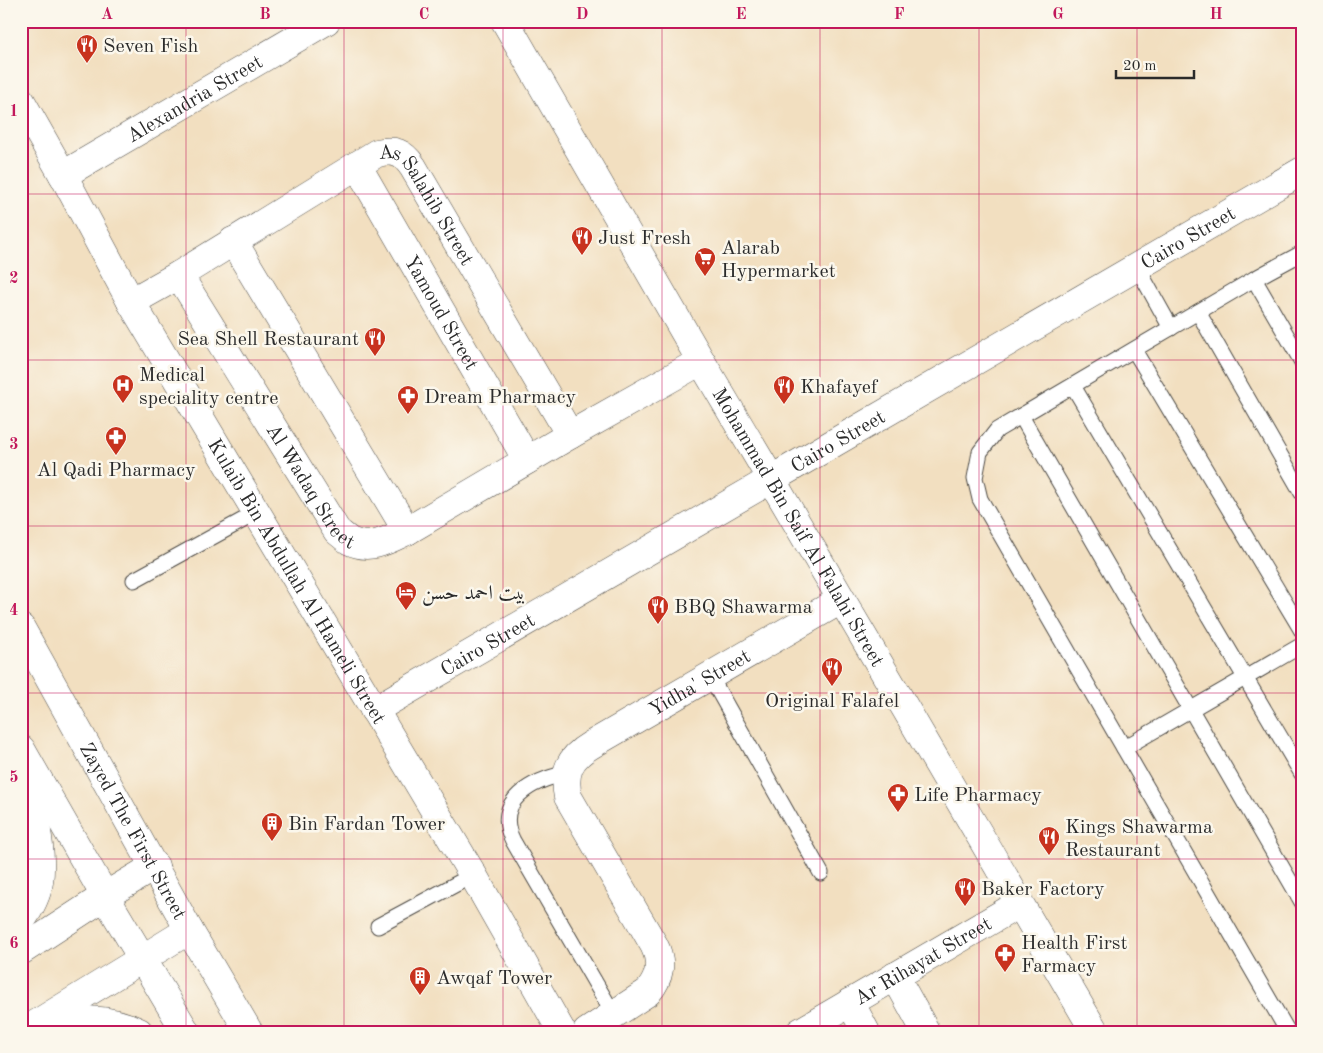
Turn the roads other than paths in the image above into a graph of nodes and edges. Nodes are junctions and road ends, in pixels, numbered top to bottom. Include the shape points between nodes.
1 (326, 21) edge
2 (505, 21) edge
3 (21, 101) edge
4 (29, 131) edge
5 (363, 161) junction
6 (1302, 171) edge
7 (63, 175) junction
8 (233, 241) junction
9 (1302, 252) edge
10 (1136, 267) junction
11 (179, 275) junction
12 (1254, 279) junction
13 (131, 302) junction
14 (1198, 312) junction
15 (1171, 328) junction
16 (1134, 350) junction
17 (701, 361) junction
18 (1302, 362) edge
19 (1073, 386) junction
20 (1020, 416) junction
21 (570, 435) junction
22 (527, 460) junction
23 (771, 479) junction
24 (1302, 493) edge
25 (256, 513) junction
26 (400, 534) junction
27 (134, 580) dead end
28 (841, 600) junction
29 (21, 628) edge
30 (1302, 631) edge
31 (1302, 645) edge
32 (710, 676) junction
33 (1244, 678) junction
34 (1190, 709) junction
35 (374, 710) junction
36 (1124, 748) junction
37 (22, 750) edge
38 (568, 773) junction
39 (1302, 774) edge
40 (155, 866) junction
41 (821, 873) dead end
42 (473, 875) junction
43 (106, 896) junction
44 (1302, 902) edge
45 (1019, 904) junction
46 (21, 921) edge
47 (378, 926) dead end
48 (189, 930) junction
49 (21, 951) edge
50 (143, 958) junction
51 (895, 976) junction
52 (850, 1002) junction
53 (614, 1015) junction
54 (24, 1032) edge
55 (139, 1032) edge
56 (186, 1032) edge
57 (249, 1032) edge
58 (562, 1032) edge
59 (587, 1032) edge
60 (800, 1032) edge
61 (866, 1032) edge
62 (926, 1032) edge
63 (1095, 1032) edge
64 (1288, 1032) edge

1 - 7 street, Alexandria Street
2 - 17 street, Mohammad Bin Saif Al Falahi Street
3 - 4 street, Kulaib Bin Abdullah Al Hameli Street
4 - 7 street, Kulaib Bin Abdullah Al Hameli Street
5 - 8 street, As Salahib Street
5 - 21 street, As Salahib Street via 385,151 394,151 408,160
5 - 22 street, Yamoud Street
6 - 10 street, Cairo Street
7 - 13 street, Kulaib Bin Abdullah Al Hameli Street
8 - 11 street, As Salahib Street
8 - 26 street
9 - 12 lane
10 - 15 lane
10 - 23 street, Cairo Street
11 - 13 street, As Salahib Street
11 - 26 street, Al Wadaq Street via 337,531 364,545 380,544
12 - 14 lane
12 - 18 lane
13 - 25 street, Kulaib Bin Abdullah Al Hameli Street
14 - 15 lane
14 - 24 lane
15 - 16 lane
16 - 19 lane
16 - 30 lane
17 - 21 street, Al Wadaq Street
17 - 23 street, Mohammad Bin Saif Al Falahi Street
19 - 20 lane
19 - 33 lane
20 - 34 lane
20 - 36 lane via 997,430 980,452 975,478 980,499
21 - 22 street, Al Wadaq Street
22 - 26 street, Al Wadaq Street
23 - 28 street, Mohammad Bin Saif Al Falahi Street
23 - 35 street, Cairo Street
25 - 27 lane
25 - 35 street, Kulaib Bin Abdullah Al Hameli Street
28 - 32 street, Yidha' Street
28 - 45 street, Mohammad Bin Saif Al Falahi Street
29 - 40 street, Zayed The First Street
31 - 33 lane
32 - 38 street, Yidha' Street via 580,751
32 - 41 lane
33 - 34 lane
33 - 39 lane
34 - 36 lane
34 - 44 lane
35 - 42 street, Kulaib Bin Abdullah Al Hameli Street
36 - 64 lane
37 - 43 street
37 - 46 street via 40,867 39,884
38 - 53 street, Yidha' Street via 568,797 658,953 659,970 653,986
38 - 53 lane via 541,781 517,796 511,804 506,823 513,841
40 - 43 street
40 - 48 street, Zayed The First Street
42 - 47 lane
42 - 58 street, Kulaib Bin Abdullah Al Hameli Street
43 - 49 street
43 - 50 street
45 - 51 street, Ar Rihayat Street
45 - 63 street, Mohammad Bin Saif Al Falahi Street
48 - 50 street
48 - 57 street, Zayed The First Street
50 - 54 street
50 - 56 street
51 - 52 street, Ar Rihayat Street
51 - 62 street
52 - 60 street, Ar Rihayat Street
52 - 61 street
53 - 59 street, Yidha' Street
54 - 55 street via 74,1020 116,1023

